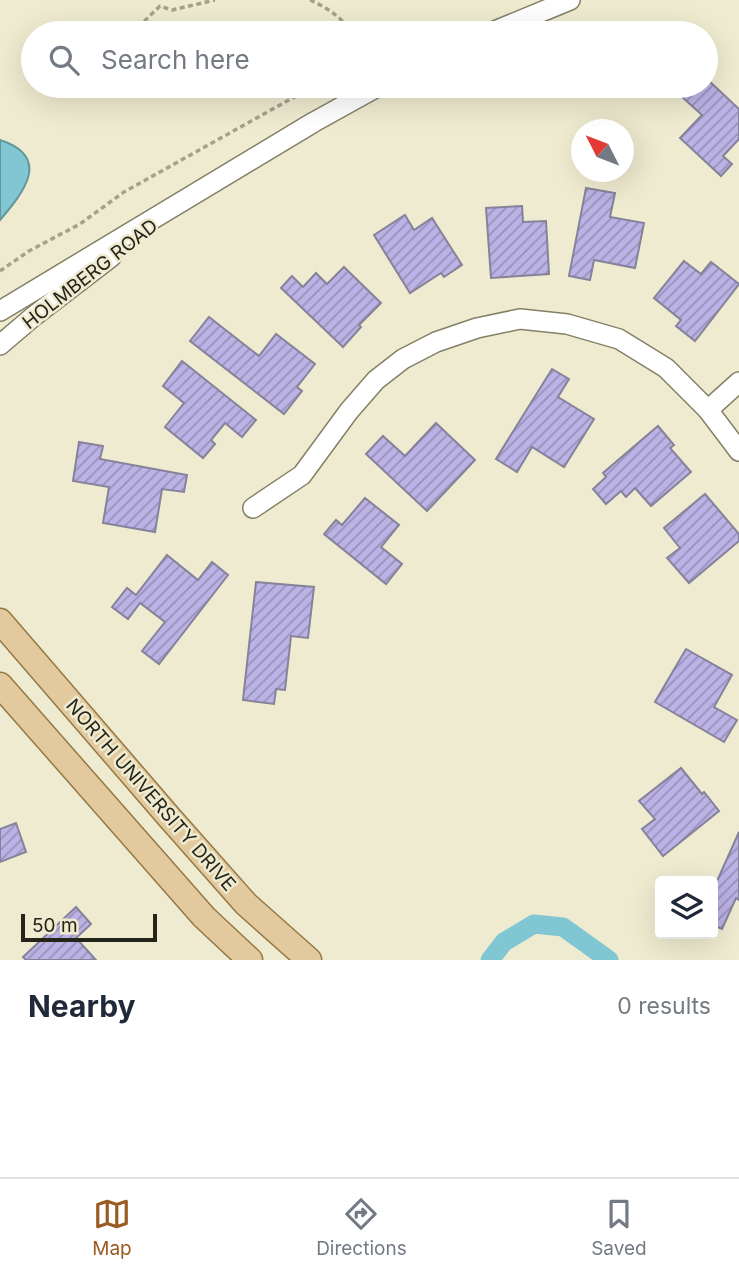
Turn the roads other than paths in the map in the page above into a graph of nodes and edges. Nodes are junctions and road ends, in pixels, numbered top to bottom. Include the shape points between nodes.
1 (570, 0) edge
2 (519, 21) edge
3 (357, 98) edge
4 (181, 203) junction
5 (0, 311) edge
6 (0, 345) edge
7 (739, 382) edge
8 (708, 410) junction
9 (739, 451) edge
10 (253, 508) dead end
11 (0, 621) edge
12 (0, 685) edge
13 (250, 960) edge
14 (309, 960) edge

1 - 2 street
3 - 4 street, HOLMBERG ROAD
4 - 5 street, HOLMBERG ROAD
4 - 6 street, HOLMBERG ROAD
7 - 8 street
8 - 9 street
8 - 10 street via 666,368 619,340 567,324 520,319 477,328 436,342 376,380 302,475
11 - 14 main road, NORTH UNIVERSITY DRIVE via 246,904
12 - 13 main road, NORTH UNIVERSITY DRIVE via 204,917

